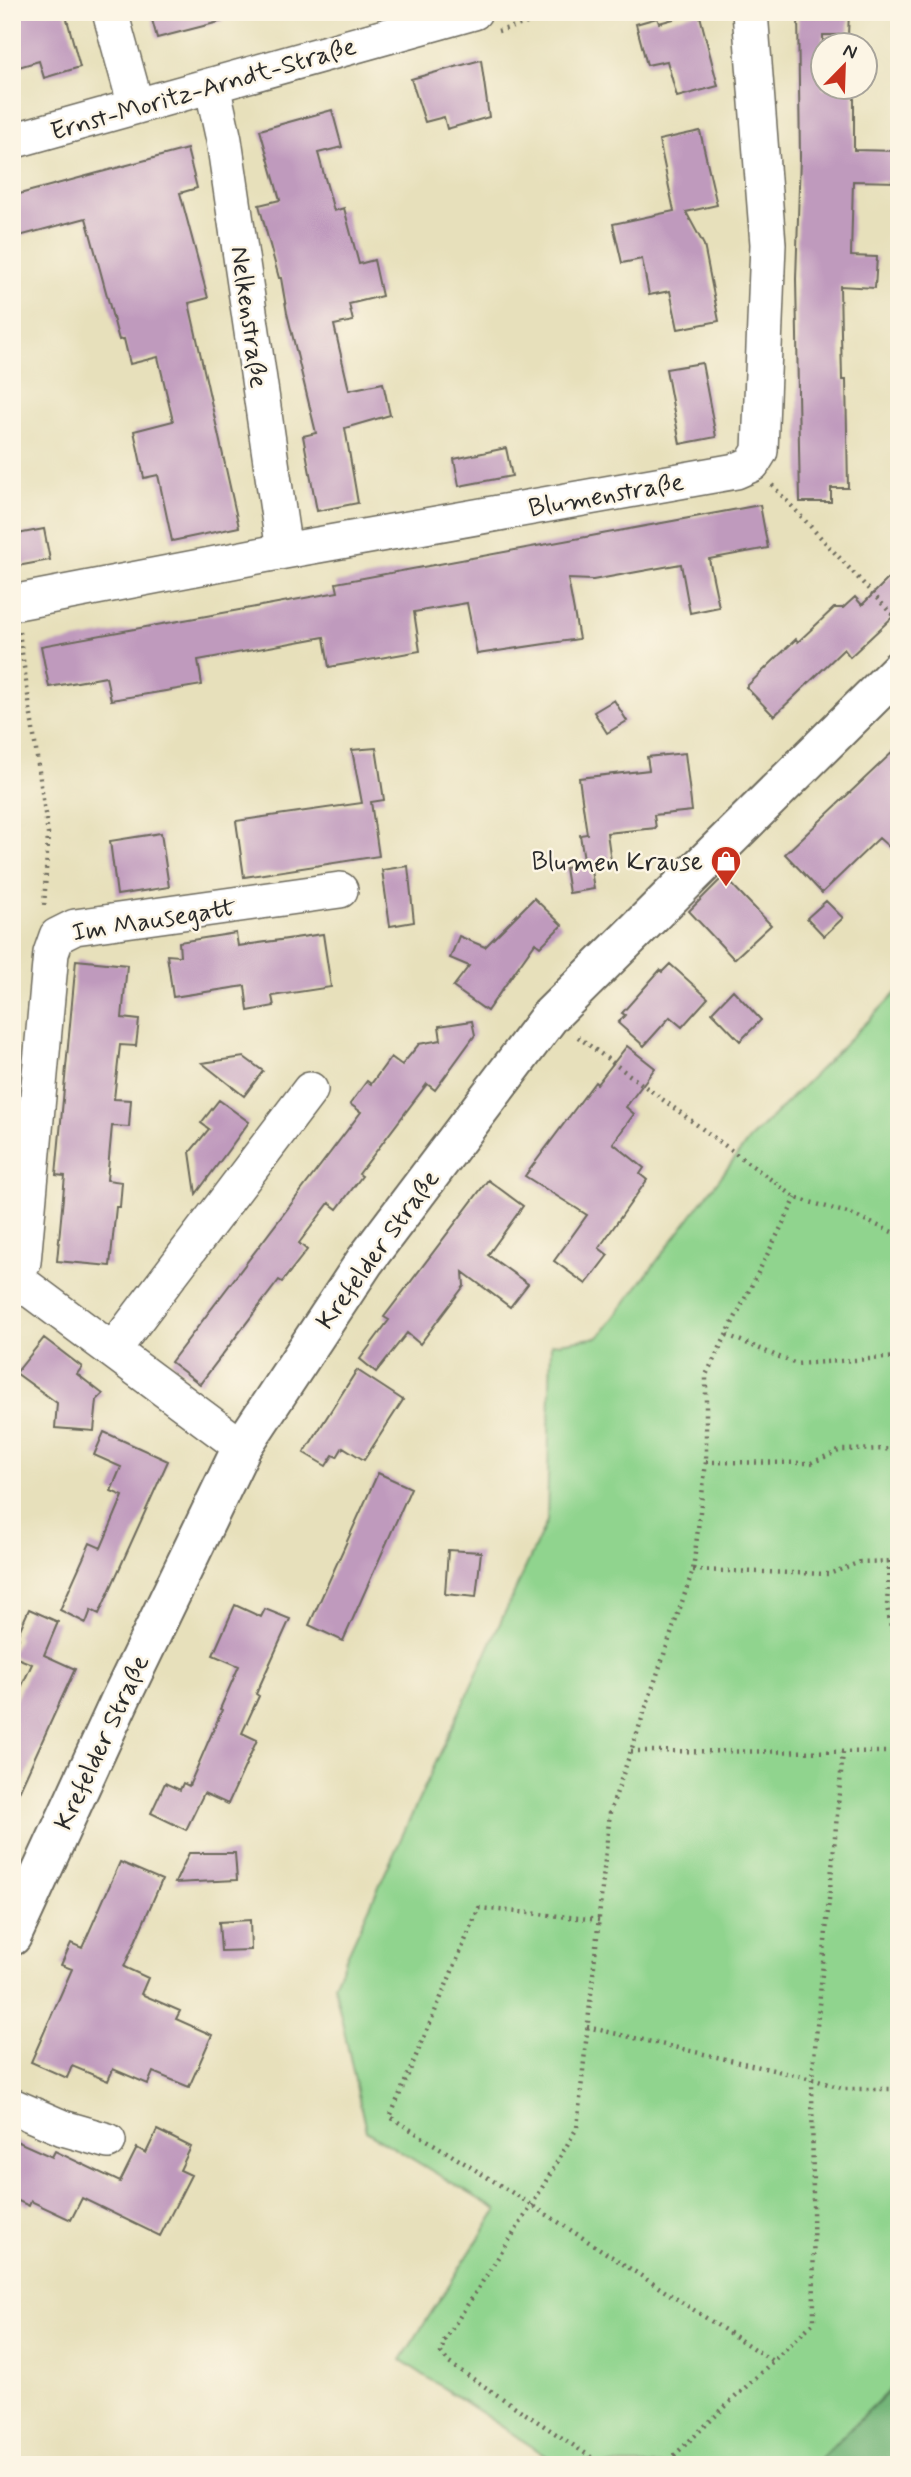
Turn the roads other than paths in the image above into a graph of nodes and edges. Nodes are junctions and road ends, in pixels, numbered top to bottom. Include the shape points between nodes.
1 (110, 12) edge
2 (474, 12) edge
3 (750, 12) edge
4 (212, 85) junction
5 (136, 106) junction
6 (12, 141) edge
7 (284, 551) junction
8 (13, 603) edge
9 (899, 670) edge
10 (340, 890) dead end
11 (310, 1090) dead end
12 (12, 1269) edge
13 (12, 1276) edge
14 (113, 1350) junction
15 (242, 1447) junction
16 (12, 1936) edge
17 (12, 2106) edge
18 (108, 2141) dead end

1 - 5 street
2 - 4 street, Ernst-Moritz-Arndt-Straße
3 - 7 street, Blumenstraße via 768,244 760,451 752,464 736,471
4 - 5 street, Ernst-Moritz-Arndt-Straße
4 - 7 street, Nelkenstraße via 225,140
5 - 6 street, Ernst-Moritz-Arndt-Straße
7 - 8 street, Blumenstraße
9 - 15 main road, Krefelder Straße via 550,1016 365,1261
10 - 12 street, Im Mausegatt via 75,927 57,936 51,953 23,1262
11 - 14 street
13 - 14 street
14 - 15 street
15 - 16 main road, Krefelder Straße
17 - 18 street

